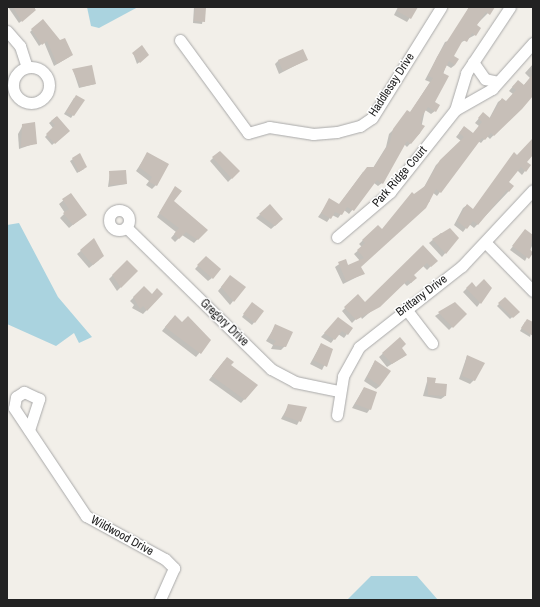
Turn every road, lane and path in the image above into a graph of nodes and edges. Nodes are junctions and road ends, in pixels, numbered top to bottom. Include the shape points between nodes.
1 (441, 7) edge
2 (510, 7) edge
3 (7, 31) edge
4 (180, 40) dead end
5 (533, 43) edge
6 (473, 62) junction
7 (27, 68) dead end
8 (498, 82) junction
9 (455, 110) junction
10 (533, 190) edge
11 (126, 227) dead end
12 (337, 237) dead end
13 (486, 243) junction
14 (533, 291) edge
15 (406, 309) junction
16 (432, 343) dead end
17 (339, 391) junction
18 (337, 415) dead end
19 (29, 430) dead end
20 (160, 600) edge

1 - 4 street, Haddlesay Drive via 372,118 360,126 337,132 313,134 269,127 248,134
2 - 6 street, Park Ridge Court
3 - 7 street via 20,46
5 - 8 street, Park Ridge Court
6 - 8 street via 485,79
6 - 9 street, Park Ridge Court via 463,79
8 - 9 street, Park Ridge Court via 486,93
9 - 12 street, Park Ridge Court via 390,192
10 - 13 street, Brittany Drive
11 - 17 street, Gregory Drive via 271,369 295,382
13 - 14 street
13 - 15 street, Brittany Drive
15 - 16 street
15 - 17 street, Brittany Drive via 360,347 350,362
17 - 18 street, Brittany Drive
19 - 20 street, Wildwood Drive via 86,516 165,559 174,568

